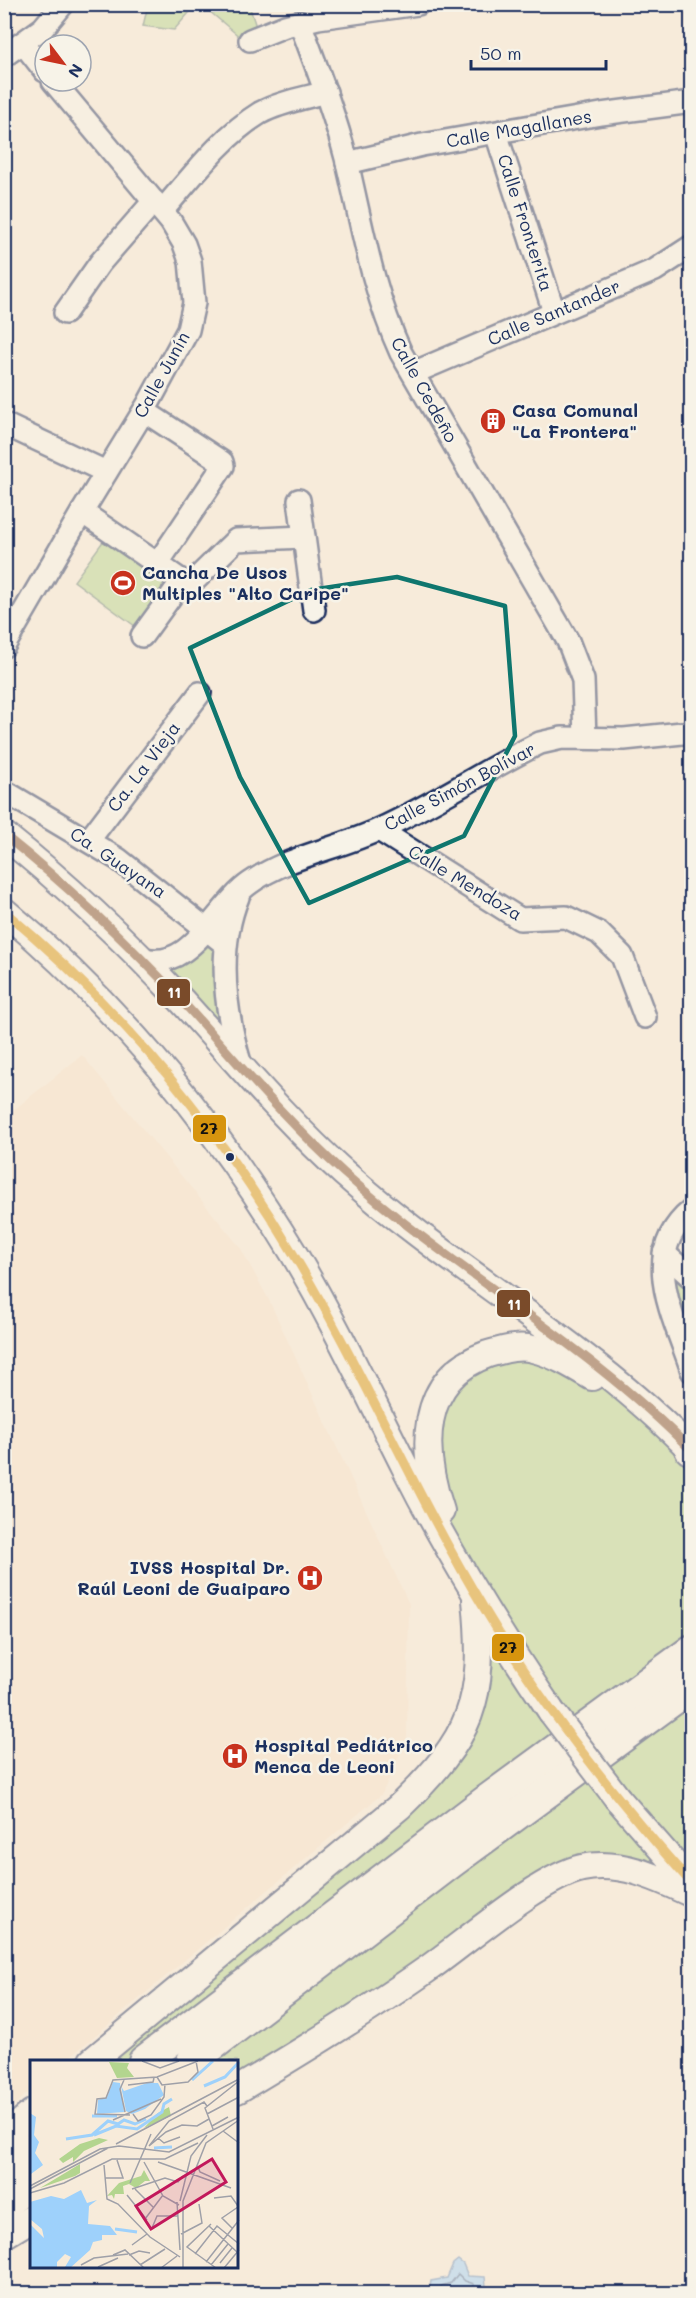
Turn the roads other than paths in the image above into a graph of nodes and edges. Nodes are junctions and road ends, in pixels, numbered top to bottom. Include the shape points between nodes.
1 (63, 4) edge
2 (418, 4) edge
3 (300, 22) junction
4 (250, 40) dead end
5 (23, 43) junction
6 (4, 56) edge
7 (33, 56) edge
8 (326, 92) junction
9 (63, 93) edge
10 (692, 102) edge
11 (496, 133) junction
12 (347, 163) junction
13 (158, 206) junction
14 (692, 246) edge
15 (554, 312) junction
16 (65, 313) dead end
17 (413, 373) junction
18 (144, 411) junction
19 (4, 424) edge
20 (106, 472) junction
21 (299, 500) dead end
22 (82, 512) junction
23 (304, 537) junction
24 (158, 563) junction
25 (182, 581) junction
26 (314, 610) dead end
27 (142, 636) dead end
28 (4, 646) edge
29 (200, 693) dead end
30 (692, 732) edge
31 (585, 738) junction
32 (4, 791) edge
33 (379, 830) junction
34 (4, 835) edge
35 (89, 840) junction
36 (240, 891) junction
37 (4, 911) edge
38 (206, 928) junction
39 (225, 944) junction
40 (141, 958) junction
41 (645, 1017) dead end
42 (241, 1067) junction
43 (692, 1210) edge
44 (663, 1253) junction
45 (692, 1278) edge
46 (692, 1371) edge
47 (688, 1445) edge
48 (460, 1568) junction
49 (475, 1594) junction
50 (692, 1650) edge
51 (692, 1686) edge
52 (692, 1884) edge
53 (692, 1894) edge
54 (93, 2060) edge
55 (145, 2060) edge
56 (193, 2060) edge
57 (238, 2089) edge
58 (30, 2115) edge
59 (4, 2137) edge
60 (30, 2149) edge
61 (4, 2168) edge
62 (30, 2184) edge
63 (4, 2204) edge
64 (30, 2219) edge
65 (4, 2235) edge

1 - 5 street via 43,28
2 - 3 street
3 - 4 street
3 - 8 street, Calle Cedeño
5 - 6 street
5 - 7 street
8 - 12 street, Calle Cedeño
8 - 13 street via 262,112 221,144
9 - 13 street, Calle Junín
10 - 11 street, Calle Magallanes
11 - 12 street, Calle Magallanes
11 - 15 street, Calle Fronterita
12 - 17 street, Calle Cedeño via 372,277 392,333
13 - 16 street via 100,263
13 - 18 street, Calle Junín via 184,244 190,261 194,303 188,330
14 - 15 street, Calle Santander via 655,270
15 - 17 street, Calle Santander
17 - 31 street, Calle Cedeño via 568,641 584,680
18 - 20 street, Calle Junín
18 - 24 street via 222,462
19 - 20 street
20 - 22 street, Calle Junín
21 - 23 street
22 - 24 street
22 - 28 street, Calle Junín
23 - 25 street via 236,540 196,582
23 - 26 street
24 - 25 street
25 - 27 street
29 - 35 street, Ca. La Vieja
30 - 31 street, Calle Simón Bolívar via 645,738
31 - 33 street, Calle Simón Bolívar via 540,743
32 - 35 street, Ca. Guayana
33 - 36 street, Calle Simón Bolívar via 287,864
33 - 41 street, Calle Mendoza via 520,919 566,917 599,933 622,956
34 - 40 main road via 71,891
35 - 38 street, Ca. Guayana via 153,884
36 - 38 street, Calle Simón Bolívar
36 - 39 street
37 - 48 main road via 72,970 151,1054 249,1185 326,1311
38 - 39 street, Ca. Guayana
38 - 40 street, Calle Simón Bolívar via 178,957 159,962
39 - 42 street via 225,982
40 - 42 main road
42 - 47 main road via 305,1136 369,1195 601,1368
43 - 44 street via 672,1229
44 - 45 street
44 - 46 street via 663,1276 670,1306
47 - 48 main road via 602,1382 532,1348 499,1351 463,1366 439,1394 432,1409 428,1458 434,1490
48 - 49 main road
49 - 52 main road, bridge via 551,1711 618,1799
49 - 54 main road via 479,1649 472,1710 441,1763 399,1807
50 - 55 highway via 486,1800
51 - 56 highway via 461,1855
53 - 57 main road via 654,1876 627,1869 586,1868 568,1872 337,2030
58 - 59 main road
60 - 61 highway
62 - 63 highway
64 - 65 main road

